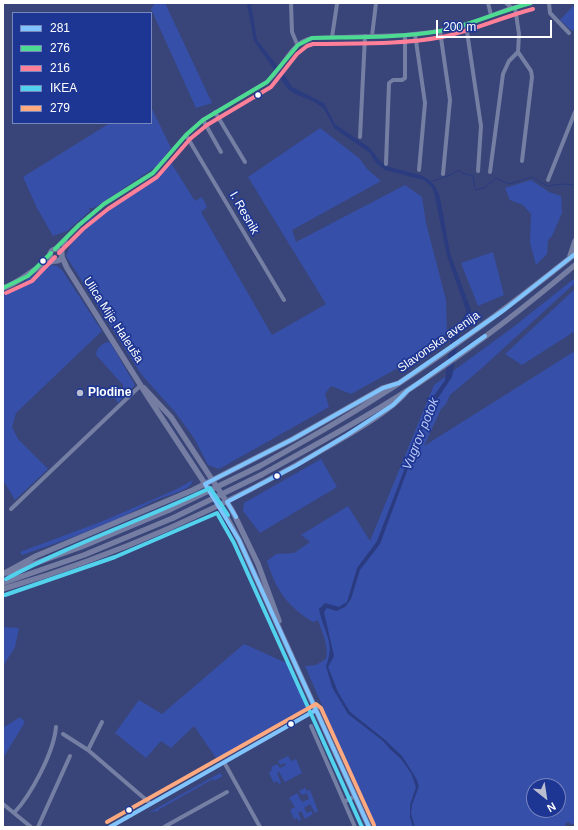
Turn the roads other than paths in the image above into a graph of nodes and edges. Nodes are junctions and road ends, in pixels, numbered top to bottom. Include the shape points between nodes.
1 (291, 3) edge
2 (376, 3) edge
3 (488, 3) edge
4 (506, 3) edge
5 (531, 3) edge
6 (548, 3) edge
7 (337, 4) edge
8 (513, 7) junction
9 (491, 15) junction
10 (466, 25) junction
11 (440, 31) junction
12 (415, 34) junction
13 (569, 34) dead end
14 (405, 35) junction
15 (365, 36) junction
16 (372, 36) junction
17 (332, 37) junction
18 (297, 44) junction
19 (518, 52) junction
20 (215, 112) junction
21 (575, 112) edge
22 (203, 120) junction
23 (186, 135) junction
24 (360, 137) dead end
25 (221, 152) dead end
26 (522, 161) dead end
27 (245, 162) dead end
28 (386, 164) dead end
29 (419, 170) dead end
30 (478, 171) dead end
31 (490, 172) dead end
32 (443, 174) dead end
33 (548, 180) dead end
34 (71, 233) junction
35 (575, 241) edge
36 (53, 251) junction
37 (62, 254) junction
38 (575, 254) edge
39 (569, 259) junction
40 (55, 261) junction
41 (575, 265) edge
42 (67, 268) junction
43 (34, 272) junction
44 (3, 288) edge
45 (284, 300) dead end
46 (399, 383) junction
47 (141, 385) junction
48 (407, 391) junction
49 (212, 480) junction
50 (205, 484) junction
51 (226, 502) junction
52 (219, 506) junction
53 (11, 509) dead end
54 (3, 574) edge
55 (3, 584) edge
56 (3, 589) edge
57 (282, 634) junction
58 (316, 710) junction
59 (102, 722) dead end
60 (311, 726) dead end
61 (56, 727) dead end
62 (63, 734) dead end
63 (88, 750) junction
64 (70, 756) dead end
65 (224, 762) junction
66 (227, 792) dead end
67 (355, 796) junction
68 (344, 802) junction
69 (3, 804) edge
70 (151, 804) junction
71 (14, 813) junction
72 (112, 826) edge
73 (31, 827) edge
74 (38, 827) edge
75 (164, 827) edge
76 (260, 827) edge
77 (355, 827) edge
78 (369, 827) edge

1 - 18 street via 292,32
2 - 16 street
3 - 9 street
4 - 8 street
5 - 8 street
6 - 13 street via 550,13
7 - 17 street
8 - 9 street
8 - 19 street via 519,34
9 - 10 street
10 - 11 street
10 - 30 street via 480,126
11 - 12 street
11 - 32 street via 450,100
12 - 14 street
12 - 29 street via 425,103
14 - 16 street
14 - 28 street via 405,78 390,83
15 - 16 street
15 - 17 street
15 - 24 street
17 - 18 street via 312,38
18 - 20 street via 275,76 260,88
19 - 26 street via 532,77
19 - 31 street via 505,67
20 - 22 street
20 - 27 street
21 - 33 street
22 - 23 street
22 - 25 street
23 - 34 street via 153,173 104,204
23 - 45 street, I. Resnik
34 - 36 street
34 - 37 street via 64,244
35 - 39 main road
36 - 37 main road
36 - 40 main road via 51,258
36 - 43 main road
37 - 40 main road
37 - 42 main road, Ulica Mije Haleuša
38 - 39 main road, Slavonska avenija
39 - 46 main road, Slavonska avenija via 504,310
40 - 42 main road, Ulica Mije Haleuša
40 - 43 main road via 46,263
41 - 48 main road, Slavonska avenija via 466,350
42 - 47 main road, Ulica Mije Haleuša
43 - 44 main road
46 - 49 main road via 383,388 293,439
46 - 54 main road, Slavonska avenija, bridge via 258,467 170,510 81,547
47 - 49 main road, Ulica Mije Haleuša via 167,412
47 - 50 main road, Ulica Mije Haleuša
47 - 53 street
48 - 51 main road via 393,405 347,435 297,465
48 - 55 main road, Slavonska avenija, bridge via 261,475 173,518 84,555
49 - 50 main road
49 - 51 main road, Ulica Mije Haleuša
50 - 52 main road, Ulica Mije Haleuša
50 - 54 main road via 42,554
51 - 52 main road
51 - 57 main road, Ulica Mije Haleuša via 247,538 279,618
52 - 56 main road via 94,559
52 - 57 main road, Ulica Mije Haleuša via 239,540
57 - 58 main road
58 - 65 street
58 - 67 main road
59 - 63 street
60 - 68 street
61 - 71 street via 46,759 30,792
62 - 63 street
63 - 70 street
64 - 74 street
65 - 70 street
65 - 76 street
66 - 75 street
67 - 68 street
67 - 78 main road
68 - 77 street
69 - 71 street
70 - 72 street
71 - 73 street

